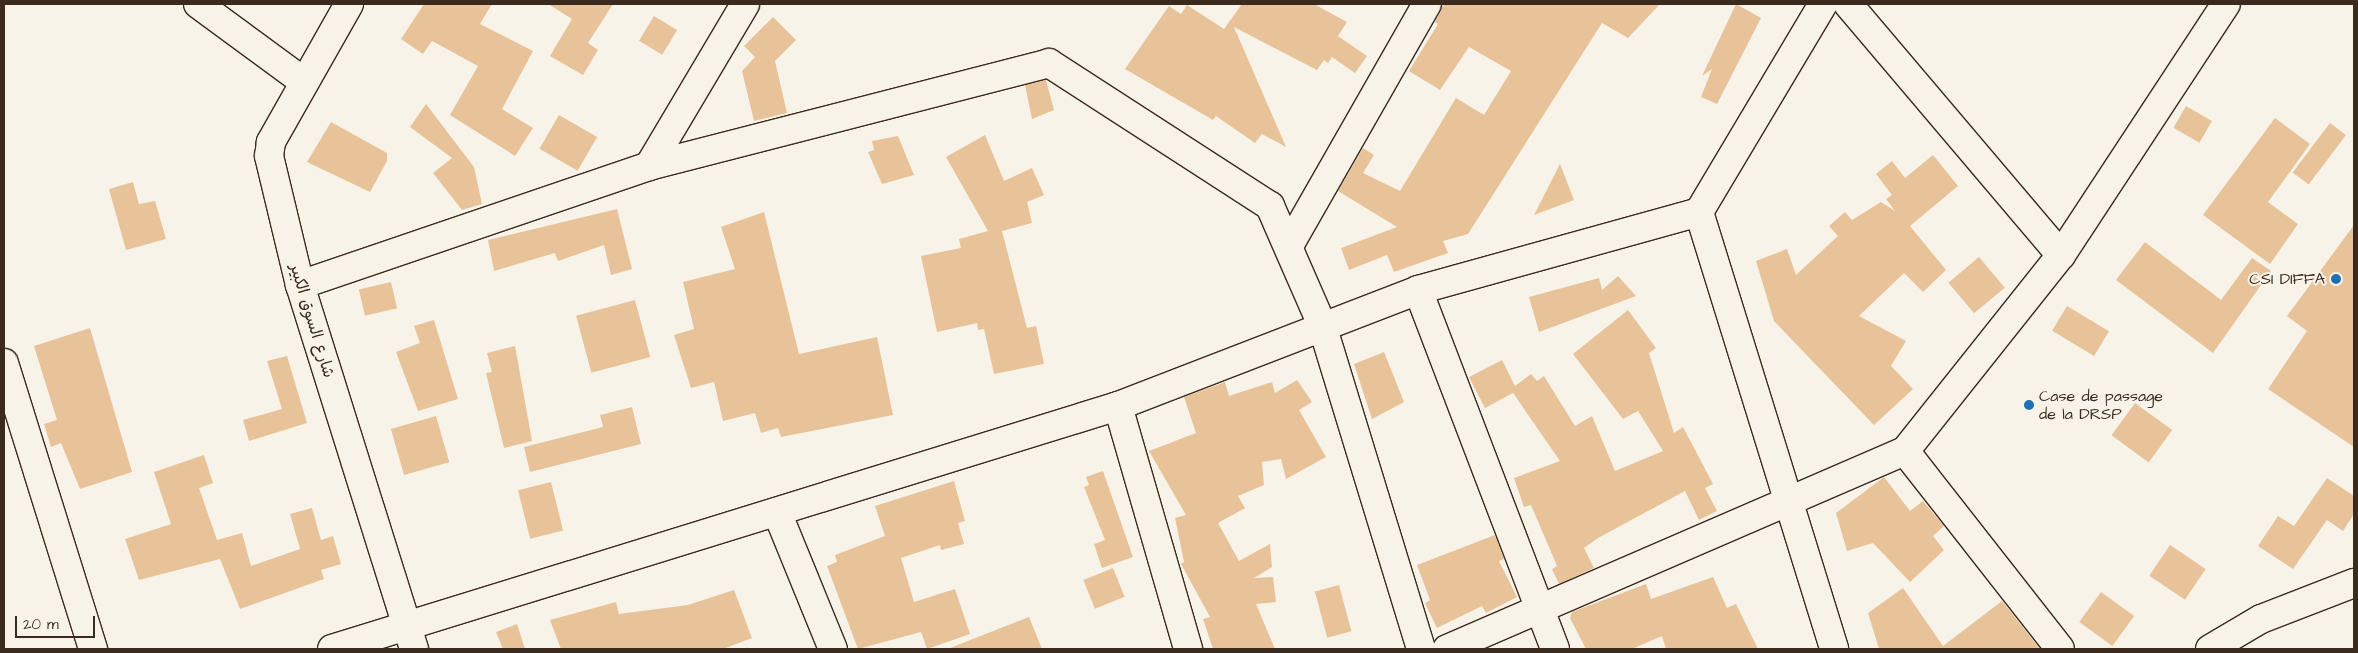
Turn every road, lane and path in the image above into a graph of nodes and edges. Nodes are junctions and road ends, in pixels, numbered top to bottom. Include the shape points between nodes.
1 (198, 4) edge
2 (349, 4) edge
3 (745, 4) edge
4 (1427, 4) edge
5 (1823, 4) edge
6 (1848, 4) edge
7 (2226, 4) edge
8 (303, 81) junction
9 (649, 166) junction
10 (1699, 212) junction
11 (1290, 244) junction
12 (2061, 255) junction
13 (300, 285) junction
14 (1418, 290) junction
15 (1322, 325) junction
16 (4, 366) edge
17 (1118, 406) junction
18 (1905, 451) junction
19 (1788, 503) junction
20 (777, 512) junction
21 (2354, 583) edge
22 (1540, 612) junction
23 (411, 638) edge
24 (93, 649) edge
25 (332, 649) edge
26 (833, 649) edge
27 (1188, 649) edge
28 (1421, 649) edge
29 (1447, 649) edge
30 (1555, 649) edge
31 (1834, 649) edge
32 (2060, 649) edge
33 (2210, 649) edge

1 - 8 street
2 - 8 street, شارع السوق الكبير
3 - 9 street
4 - 11 street
5 - 10 street
6 - 12 street
7 - 12 street
8 - 13 street, شارع السوق الكبير via 271,142 269,156
9 - 11 street via 1049,62 1270,206
9 - 13 street
10 - 14 street
10 - 19 street
11 - 15 street
12 - 18 street
13 - 23 street, شارع السوق الكبير
14 - 15 street
14 - 22 street
15 - 17 street
15 - 28 street
16 - 24 street
17 - 20 street
17 - 27 street
18 - 19 street
18 - 32 street
19 - 22 street
19 - 31 street
20 - 23 street
20 - 26 street
21 - 33 street via 2261,619
22 - 29 street
22 - 30 street
23 - 25 street

